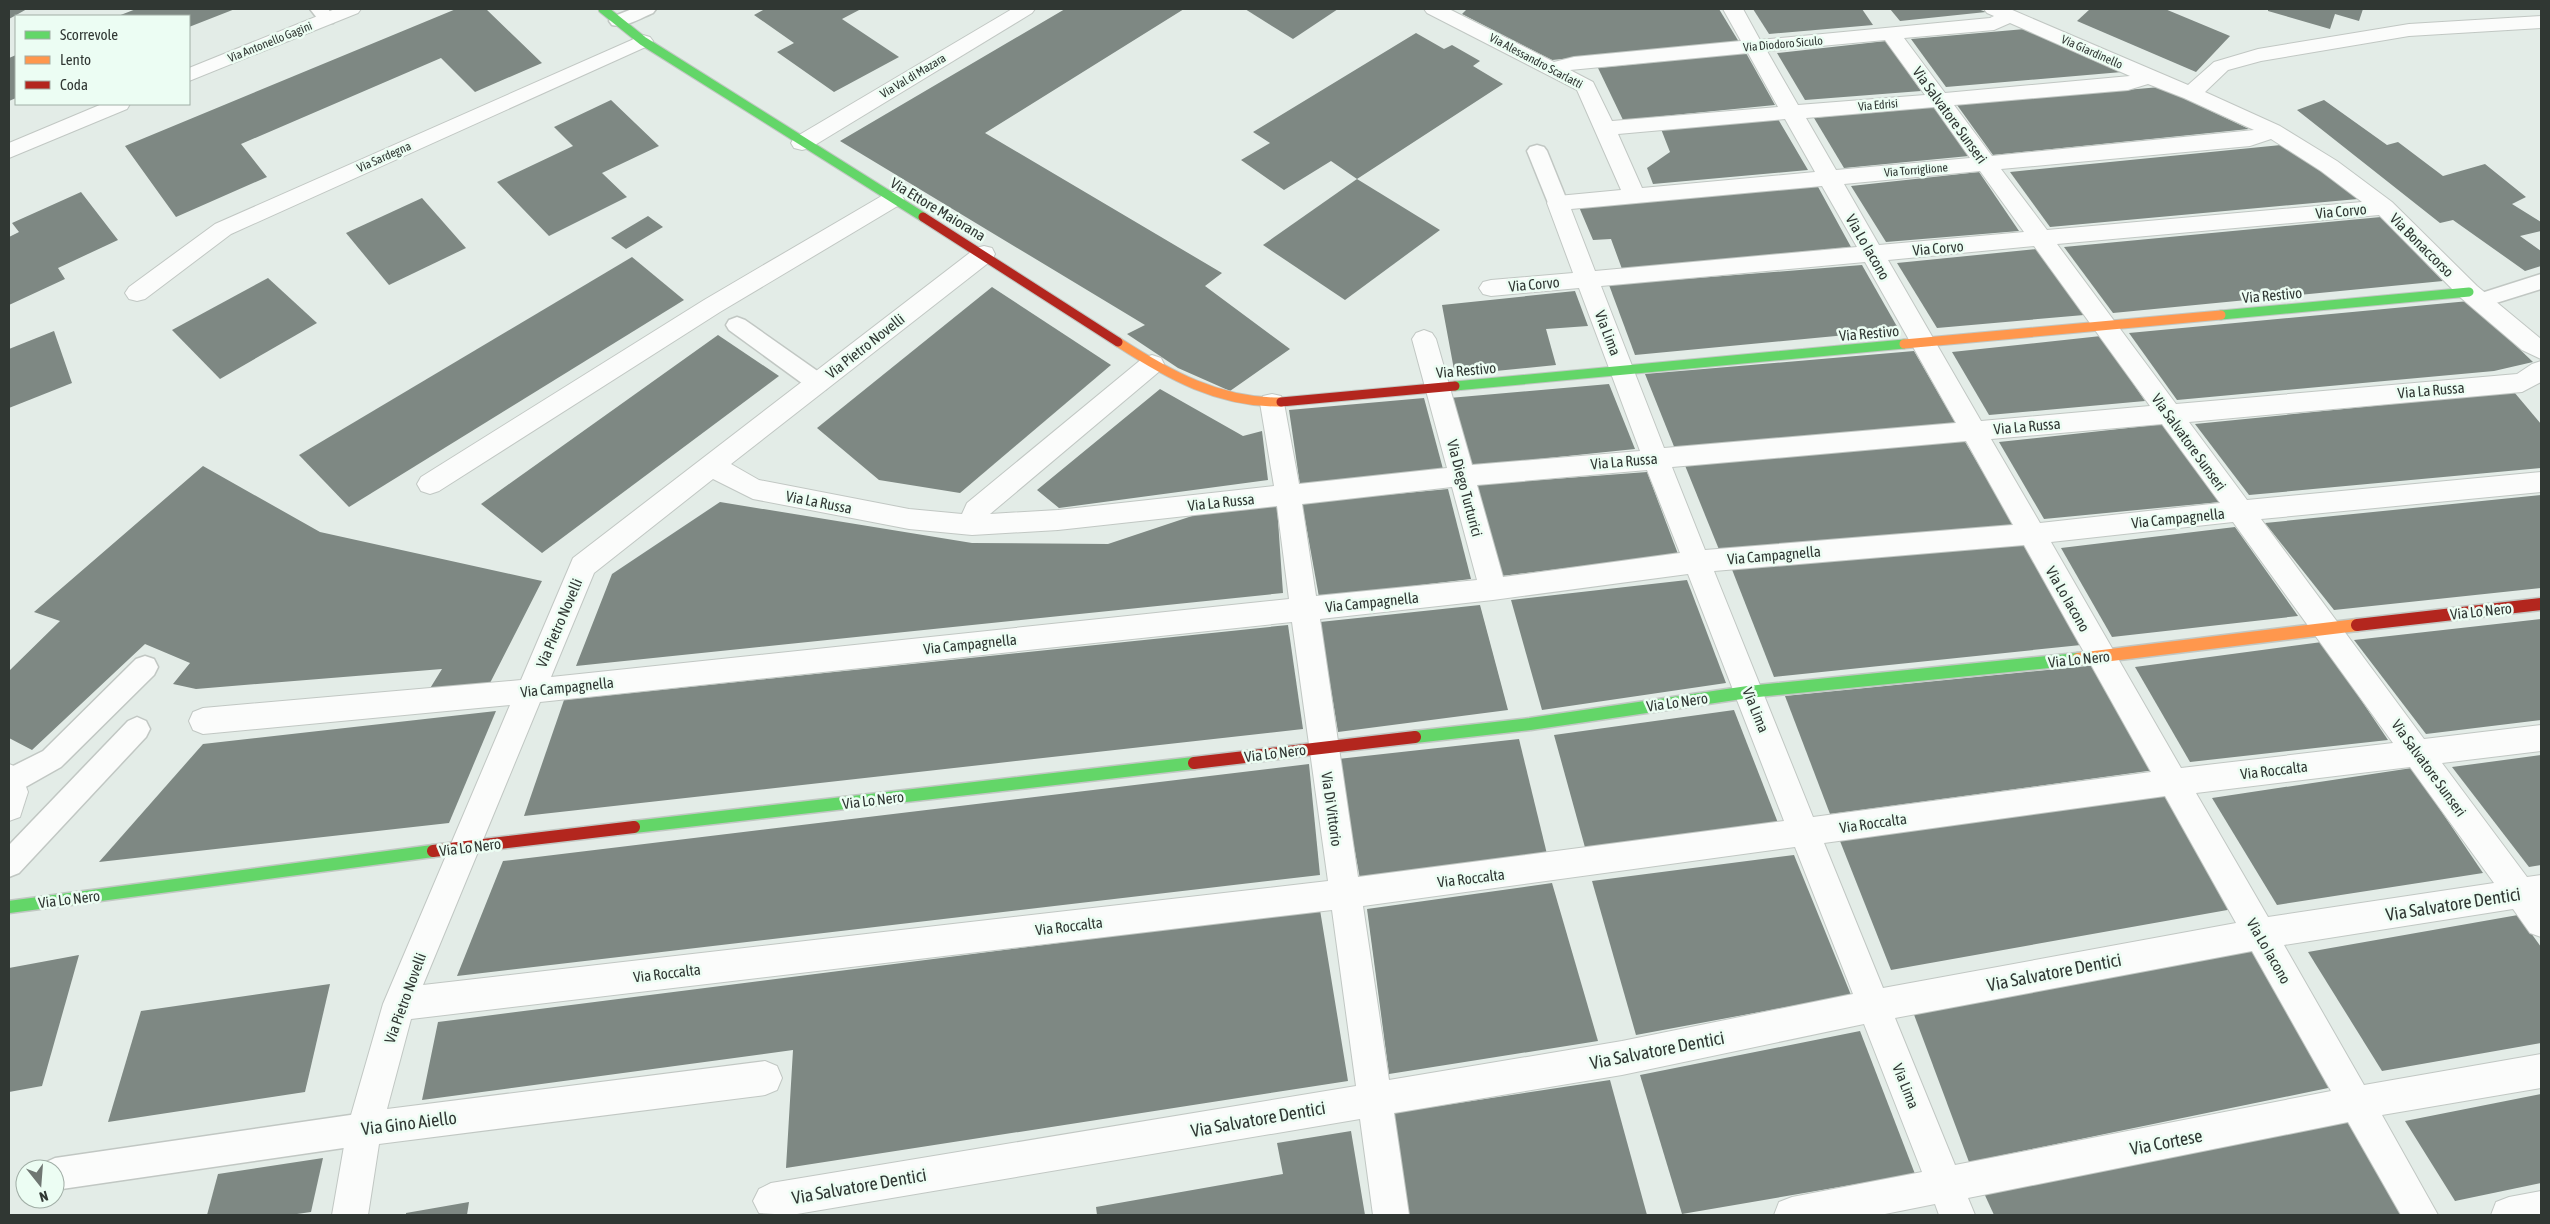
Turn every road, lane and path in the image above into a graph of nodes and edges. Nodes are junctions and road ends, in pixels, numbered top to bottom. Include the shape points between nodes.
1 (352, 9) edge
2 (603, 9) edge
3 (647, 9) edge
4 (1025, 9) edge
5 (1733, 9) edge
6 (1439, 10) edge
7 (2002, 12) edge
8 (323, 14) edge
9 (618, 21) junction
10 (2541, 22) edge
11 (1891, 34) junction
12 (643, 41) junction
13 (1754, 47) junction
14 (1554, 68) junction
15 (190, 76) edge
16 (2148, 77) junction
17 (2191, 93) junction
18 (1939, 100) junction
19 (118, 105) edge
20 (1792, 112) junction
21 (1606, 128) junction
22 (2273, 131) junction
23 (802, 143) junction
24 (9, 151) edge
25 (1538, 151) dead end
26 (1986, 164) junction
27 (1829, 178) junction
28 (1634, 194) junction
29 (893, 199) junction
30 (1558, 203) junction
31 (2384, 207) junction
32 (2041, 239) junction
33 (984, 254) junction
34 (1872, 254) junction
35 (1587, 279) junction
36 (2541, 281) edge
37 (1491, 288) dead end
38 (137, 293) dead end
39 (2474, 297) junction
40 (737, 324) dead end
41 (2105, 326) junction
42 (1424, 339) dead end
43 (1923, 343) junction
44 (2541, 350) edge
45 (1152, 364) junction
46 (1622, 370) junction
47 (2541, 370) edge
48 (818, 383) junction
49 (1438, 388) junction
50 (1272, 402) junction
51 (2168, 413) junction
52 (1974, 432) junction
53 (1655, 458) junction
54 (711, 465) junction
55 (1462, 476) junction
56 (2541, 482) edge
57 (430, 484) dead end
58 (1288, 494) junction
59 (2240, 511) junction
60 (972, 525) junction
61 (2032, 534) junction
62 (1696, 562) junction
63 (1493, 589) junction
64 (2541, 604) edge
65 (1304, 609) junction
66 (2326, 628) junction
67 (2102, 657) junction
68 (145, 667) dead end
69 (530, 691) junction
70 (1748, 692) junction
71 (203, 721) dead end
72 (137, 730) dead end
73 (2541, 738) edge
74 (1323, 748) junction
75 (2417, 753) junction
76 (2173, 782) junction
77 (10, 788) edge
78 (1804, 832) junction
79 (465, 847) junction
80 (9, 864) edge
81 (2530, 892) edge
82 (1344, 894) junction
83 (9, 907) edge
84 (2541, 922) edge
85 (2260, 934) junction
86 (400, 1004) junction
87 (1874, 1006) junction
88 (2541, 1071) edge
89 (765, 1078) dead end
90 (1374, 1100) junction
91 (2356, 1103) junction
92 (364, 1129) junction
93 (65, 1173) edge
94 (771, 1201) dead end
95 (1952, 1201) edge
96 (2541, 1209) edge
97 (350, 1215) edge
98 (1391, 1215) edge
99 (1792, 1215) edge
100 (2420, 1215) edge
101 (2509, 1215) edge

1 - 8 street, Via Antonello Gagini
2 - 9 street, Via Ettore Maiorana
3 - 9 lane
4 - 23 street, Via Val di Mazara
5 - 13 street, Via Lo Iacono
6 - 14 street, Via Alessandro Scarlatti
7 - 11 street, Via Diodoro Siculo via 1994,24
7 - 16 street, Via Giardinello
8 - 15 street, Via Antonello Gagini
9 - 12 street, Via Ettore Maiorana
10 - 17 street via 2409,30 2258,55 2221,66
11 - 13 street, Via Diodoro Siculo
11 - 18 street, Via Salvatore Sunseri
12 - 23 street, Via Ettore Maiorana
12 - 38 street, Via Sardegna via 223,229
13 - 14 street, Via Diodoro Siculo
13 - 20 street, Via Lo Iacono
14 - 21 street, Via Alessandro Scarlatti via 1586,86
16 - 17 street, Via Giardinello
16 - 18 street, Via Edrisi via 2128,84
17 - 22 street, Via Bonaccorso
18 - 20 street, Via Edrisi
18 - 26 street, Via Salvatore Sunseri
19 - 24 street
20 - 21 street, Via Edrisi
20 - 27 street, Via Lo Iacono
21 - 28 street, Via Alessandro Scarlatti
22 - 26 street, Via Torriglione via 2250,139
22 - 31 street, Via Bonaccorso via 2329,166
23 - 29 street, Via Ettore Maiorana
25 - 30 lane
26 - 27 street, Via Torriglione
26 - 32 street, Via Salvatore Sunseri
27 - 28 street, Via Torriglione
27 - 34 street, Via Lo Iacono
28 - 30 street, Via Torriglione
29 - 33 street, Via Ettore Maiorana
29 - 57 street via 712,306
30 - 35 street, Via Lima
31 - 32 street, Via Corvo
31 - 39 street, Via Bonaccorso
32 - 34 street, Via Corvo
32 - 41 street, Via Salvatore Sunseri
33 - 45 street, Via Ettore Maiorana
33 - 48 street, Via Pietro Novelli
34 - 35 street, Via Corvo
34 - 43 street, Via Lo Iacono
35 - 37 street, Via Corvo
35 - 46 street, Via Lima
36 - 39 lane
39 - 41 street, Via Restivo
39 - 44 street, Via Bonaccorso
40 - 48 lane
41 - 43 street, Via Restivo
41 - 51 street, Via Salvatore Sunseri
42 - 49 street, Via Diego Turturici
43 - 46 street, Via Restivo
43 - 52 street, Via Lo Iacono
45 - 50 street, Via Ettore Maiorana via 1222,397
45 - 60 street via 976,510
46 - 49 street, Via Restivo
46 - 53 street, Via Lima
47 - 51 street, Via La Russa via 2522,382
48 - 54 street, Via Pietro Novelli
49 - 50 street, Via Restivo
49 - 55 street, Via Diego Turturici
50 - 58 street, Via Di Vittorio
51 - 52 street, Via La Russa
51 - 59 street, Via Salvatore Sunseri
52 - 53 street, Via La Russa
52 - 61 street, Via Lo Iacono
53 - 55 street, Via La Russa
53 - 62 street, Via Lima
54 - 60 street, Via La Russa via 753,489 909,519
54 - 69 street, Via Pietro Novelli via 583,566
55 - 58 street, Via La Russa
55 - 63 street, Via Diego Turturici
56 - 59 street, Via Campagnella
58 - 60 street, Via La Russa via 1058,520
58 - 65 street, Via Di Vittorio
59 - 61 street, Via Campagnella
59 - 66 street, Via Salvatore Sunseri
61 - 62 street, Via Campagnella
61 - 67 street, Via Lo Iacono
62 - 63 street, Via Campagnella
62 - 70 street, Via Lima
63 - 65 street, Via Campagnella
64 - 66 street, Via Lo Nero
65 - 69 street, Via Campagnella
65 - 74 street, Via Di Vittorio
66 - 67 street, Via Lo Nero
66 - 75 street, Via Salvatore Sunseri
67 - 70 street, Via Lo Nero
67 - 76 street, Via Lo Iacono
68 - 77 lane via 52,759
69 - 71 street, Via Campagnella
69 - 79 street, Via Pietro Novelli
70 - 74 street, Via Lo Nero via 1530,724
70 - 78 street, Via Lima
72 - 80 lane
73 - 75 street, Via Roccalta
74 - 79 street, Via Lo Nero
74 - 82 street, Via Di Vittorio
75 - 76 street, Via Roccalta
75 - 81 street, Via Salvatore Sunseri
76 - 78 street, Via Roccalta
76 - 85 street, Via Lo Iacono
78 - 82 street, Via Roccalta
78 - 87 street, Via Lima
79 - 83 street, Via Lo Nero
79 - 86 street, Via Pietro Novelli
81 - 84 street, Via Salvatore Sunseri
81 - 85 street, Via Salvatore Dentici
82 - 86 street, Via Roccalta
82 - 90 street, Via Di Vittorio
85 - 87 street, Via Salvatore Dentici
85 - 91 street, Via Lo Iacono
86 - 92 street, Via Pietro Novelli
87 - 90 street, Via Salvatore Dentici via 1622,1058
87 - 95 street, Via Lima
88 - 91 street, Via Cortese
89 - 92 street, Via Gino Aiello
90 - 94 street, Via Salvatore Dentici
90 - 98 street, Via Di Vittorio
91 - 95 street, Via Cortese
91 - 100 street, Via Lo Iacono
92 - 93 lane, Via Gino Aiello
92 - 97 street, Via Pietro Novelli
95 - 99 street, Via Cortese
96 - 101 street

